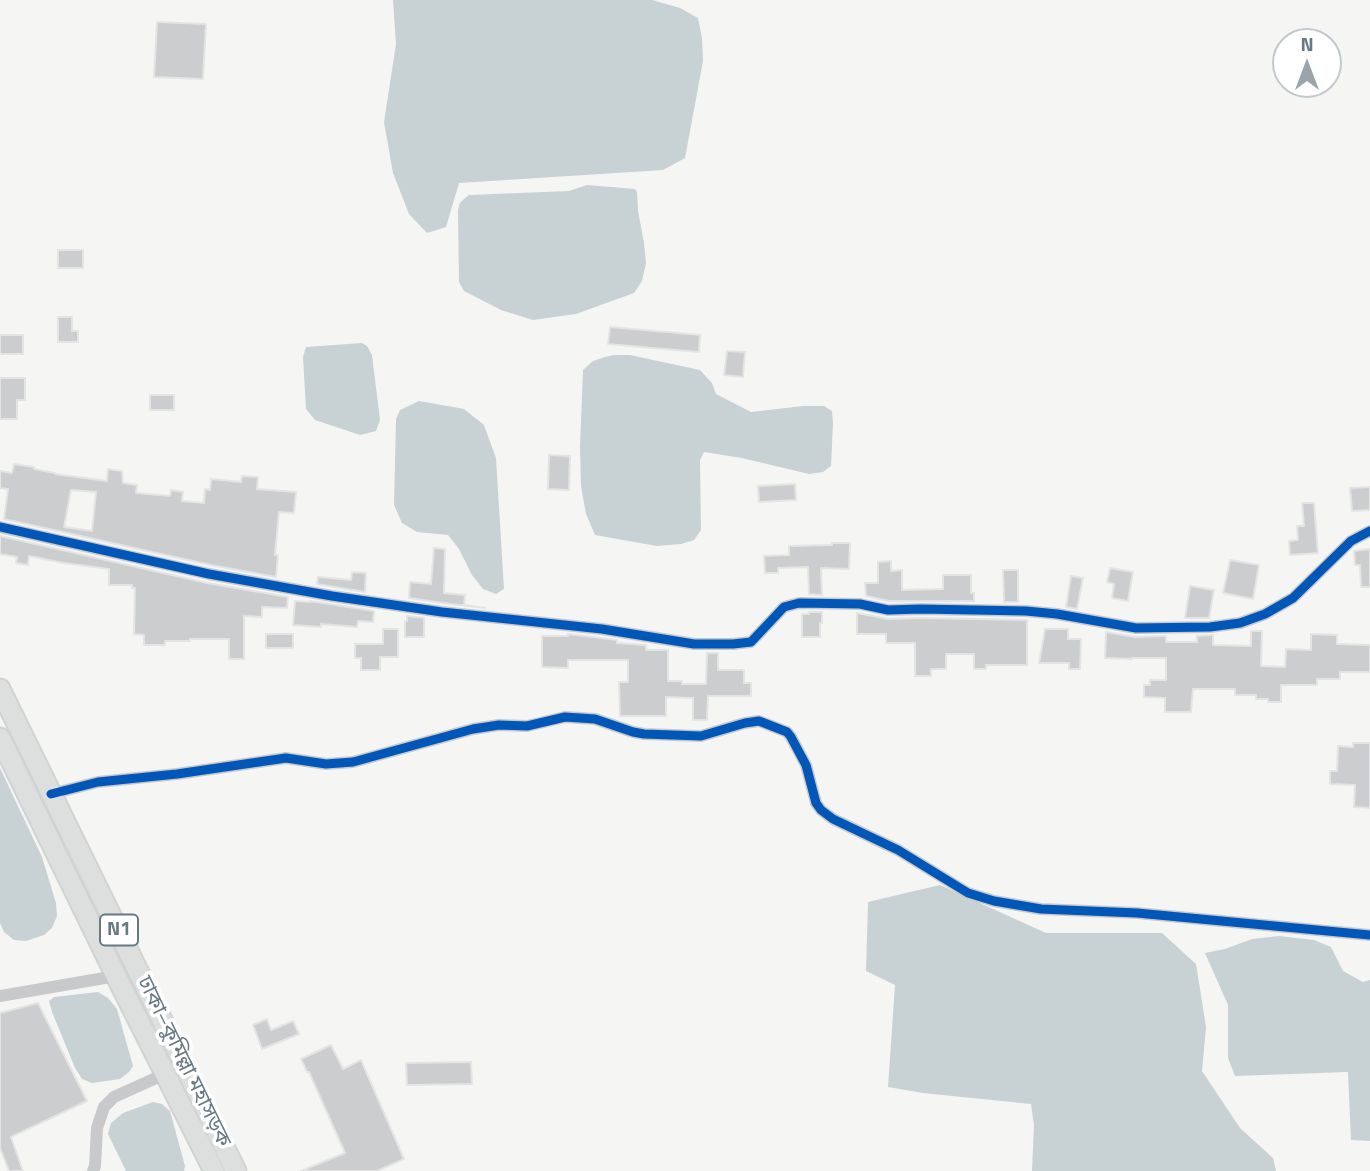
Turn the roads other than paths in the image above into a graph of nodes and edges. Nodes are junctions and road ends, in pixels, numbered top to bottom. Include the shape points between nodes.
1 (0, 527) edge
2 (1370, 531) edge
3 (0, 689) edge
4 (0, 738) edge
5 (51, 794) junction
6 (1370, 935) edge
7 (116, 975) junction
8 (0, 996) edge
9 (165, 1074) junction
10 (93, 1171) edge
11 (214, 1171) edge
12 (236, 1171) edge

1 - 2 street via 332,596 694,644 751,642 783,607 799,603 860,604 888,610 1026,611 1136,628 1240,623 1293,598 1351,541
3 - 5 highway, ঢাকা–কুমিল্লা মহাসড়ক / N1
4 - 7 highway, ঢাকা–কুমিল্লা মহাসড়ক / N1
5 - 6 street via 98,782 286,758 326,764 353,762 473,729 527,726 565,717 595,719 644,734 701,736 759,722 791,737 821,810 968,893 1041,909 1137,913
5 - 12 highway, ঢাকা–কুমিল্লা মহাসড়ক / N1
7 - 8 street
7 - 9 highway, ঢাকা–কুমিল্লা মহাসড়ক / N1
9 - 10 street via 114,1097 104,1107
9 - 11 highway, ঢাকা–কুমিল্লা মহাসড়ক / N1

